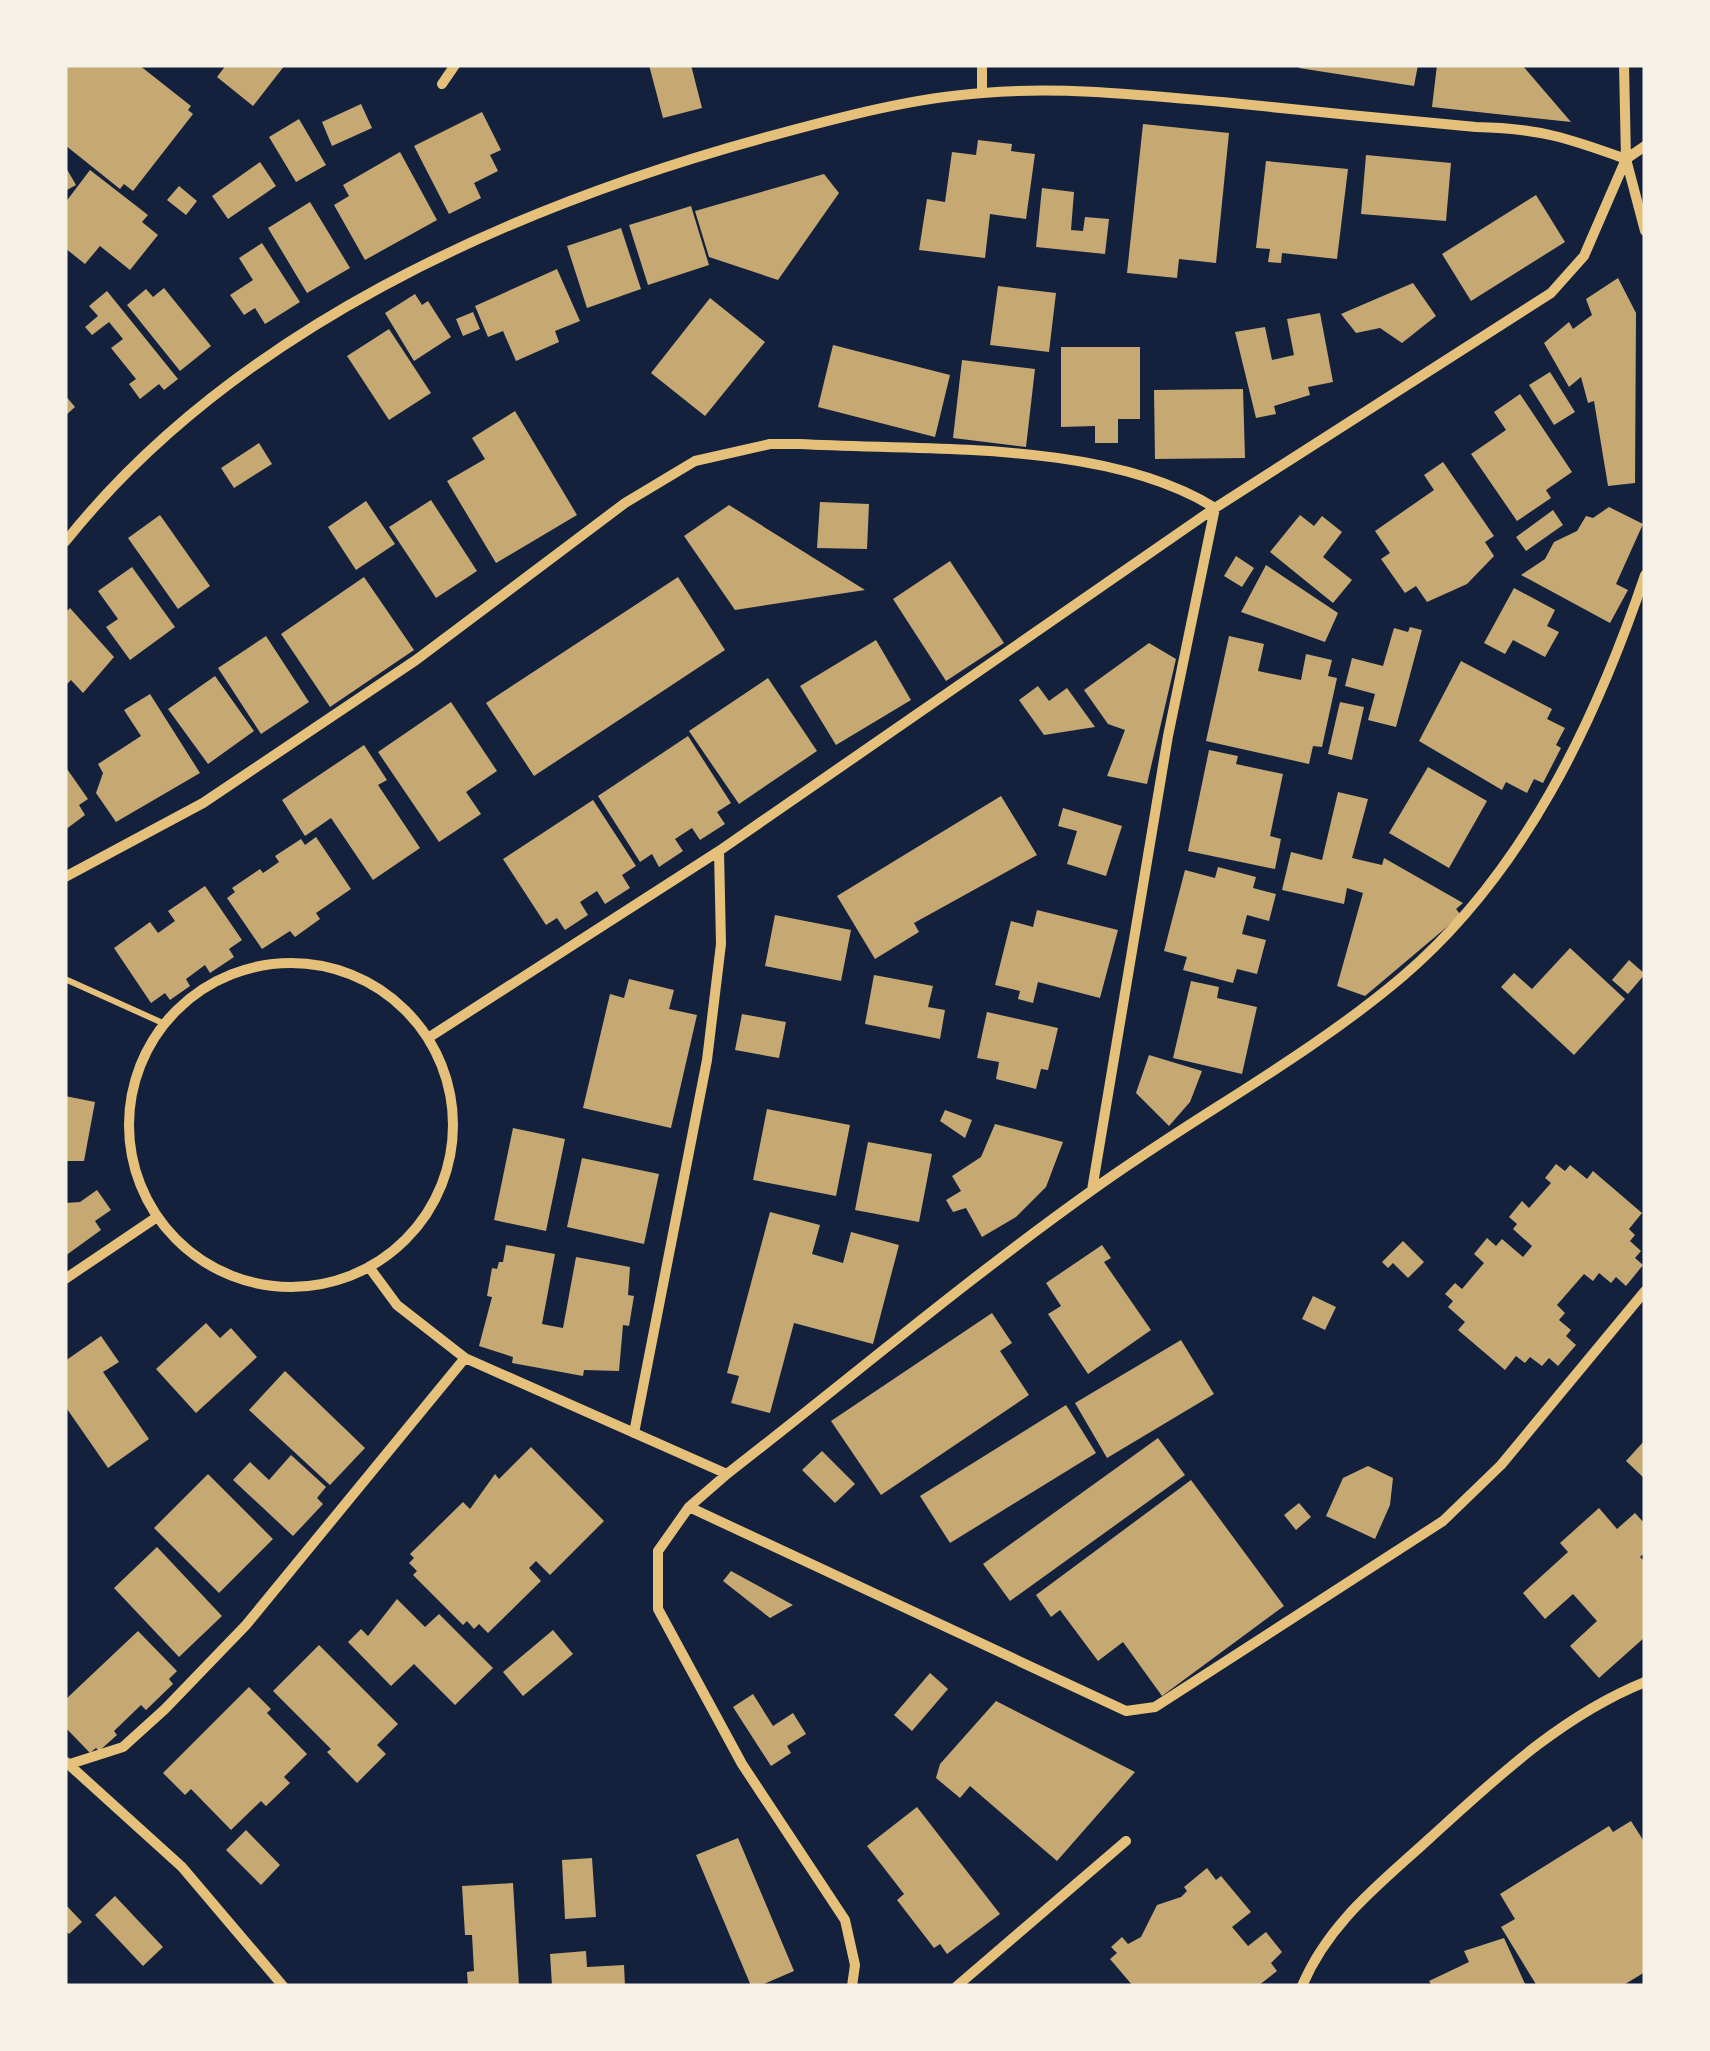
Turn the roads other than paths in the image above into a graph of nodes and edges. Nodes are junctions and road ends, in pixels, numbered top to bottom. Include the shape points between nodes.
1 (455, 65) edge
2 (982, 65) edge
3 (1624, 65) edge
4 (442, 84) dead end
5 (982, 92) junction
6 (1645, 146) edge
7 (1626, 159) junction
8 (1645, 231) edge
9 (1215, 508) junction
10 (65, 542) edge
11 (1645, 575) edge
12 (718, 852) junction
13 (65, 877) edge
14 (428, 1038) junction
15 (1092, 1190) junction
16 (157, 1216) junction
17 (370, 1267) junction
18 (65, 1279) edge
19 (1645, 1291) edge
20 (465, 1358) junction
21 (634, 1433) junction
22 (726, 1474) junction
23 (689, 1507) junction
24 (1645, 1682) edge
25 (67, 1763) edge
26 (1126, 1841) dead end
27 (853, 1984) edge
28 (282, 1986) edge
29 (956, 1986) edge
30 (1302, 1986) edge

1 - 4 street
2 - 5 street
3 - 7 street
5 - 7 street via 1130,94 1524,128
5 - 10 street via 829,120 670,164 520,222 390,284 303,333 186,419
6 - 7 street
7 - 8 street
7 - 9 street via 1584,256 1552,292
9 - 12 street
9 - 13 street via 1180,486 1140,473 1042,457 770,444 696,461 625,502 416,660 203,803
9 - 15 street via 1168,736
11 - 15 street via 1537,820 1455,924 1358,1012
12 - 14 street
12 - 21 street via 721,944 707,1060
14 - 16 street via 380,989 317,964 283,963 233,974 189,1000 165,1024 134,1085 132,1154
14 - 17 street via 452,1100 448,1165 419,1224
15 - 22 street
16 - 17 street via 206,1264 237,1278 304,1287
16 - 18 street
17 - 20 street via 397,1305
19 - 23 street via 1501,1465 1443,1521 1155,1707 1126,1711
20 - 21 street
20 - 25 street via 246,1625 165,1709 123,1747
21 - 22 street
22 - 23 street
23 - 27 street via 658,1551 658,1609 742,1764 845,1920
24 - 30 street via 1514,1762 1346,1914 1316,1952
25 - 28 street via 182,1867
26 - 29 street

